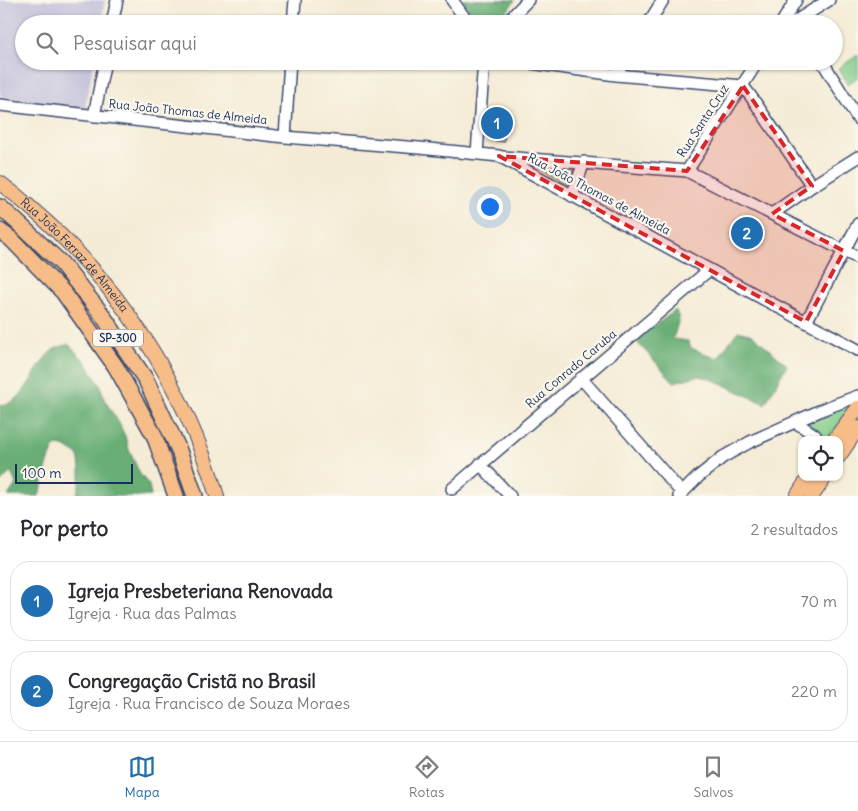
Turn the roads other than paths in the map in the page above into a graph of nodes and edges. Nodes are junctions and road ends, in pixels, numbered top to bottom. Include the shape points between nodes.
1 (117, 0) edge
2 (295, 0) edge
3 (452, 0) edge
4 (528, 0) edge
5 (663, 0) edge
6 (796, 0) edge
7 (829, 0) edge
8 (114, 15) edge
9 (294, 15) edge
10 (463, 15) edge
11 (514, 15) edge
12 (654, 15) edge
13 (795, 15) edge
14 (801, 15) edge
15 (103, 70) edge
16 (289, 70) edge
17 (483, 70) edge
18 (580, 70) edge
19 (619, 70) edge
20 (753, 70) edge
21 (828, 70) edge
22 (616, 75) junction
23 (743, 86) junction
24 (0, 105) edge
25 (94, 116) junction
26 (858, 119) edge
27 (285, 137) junction
28 (477, 154) junction
29 (499, 156) junction
30 (858, 157) edge
31 (584, 162) junction
32 (687, 171) junction
33 (0, 183) edge
34 (812, 186) junction
35 (572, 196) junction
36 (0, 207) edge
37 (772, 214) junction
38 (858, 224) edge
39 (0, 230) edge
40 (844, 250) junction
41 (858, 258) edge
42 (708, 270) junction
43 (806, 322) junction
44 (858, 350) edge
45 (581, 378) junction
46 (858, 396) edge
47 (857, 412) edge
48 (795, 422) junction
49 (858, 428) edge
50 (815, 435) dead end
51 (837, 436) edge
52 (843, 450) edge
53 (480, 464) junction
54 (806, 481) edge
55 (822, 481) edge
56 (452, 489) dead end
57 (681, 494) edge
58 (176, 496) edge
59 (195, 496) edge
60 (217, 496) edge
61 (510, 496) edge
62 (797, 496) edge
63 (812, 496) edge

1 - 8 street
2 - 9 street
3 - 10 street
4 - 11 street
5 - 12 street
6 - 13 street
7 - 14 street
15 - 25 street
16 - 27 street
17 - 28 street
18 - 22 street
19 - 22 street
20 - 23 street, Rua Santa Cruz
21 - 26 street
22 - 23 street
23 - 32 street, Rua Santa Cruz
23 - 34 street
24 - 25 street, Rua João Thomas de Almeida
25 - 27 street, Rua João Thomas de Almeida
27 - 28 street, Rua João Thomas de Almeida
28 - 29 street, Rua João Thomas de Almeida
29 - 31 street
29 - 35 street, Rua João Thomas de Almeida
30 - 34 street
31 - 32 street
31 - 35 street
32 - 37 street
33 - 60 main road, Rua João Ferraz de Almeida via 72,245 129,315 150,346 192,425
34 - 37 street
35 - 42 street, Rua João Thomas de Almeida
36 - 59 highway, SP-300 via 61,263 101,313 146,380 178,448
37 - 40 street
38 - 40 street
39 - 58 highway, SP-300 via 63,292 116,367 154,435
40 - 41 street
40 - 43 street
42 - 43 street, Rua João Thomas de Almeida
42 - 45 street, Rua Conrado Caruba
43 - 44 street, Rua João Thomas de Almeida
45 - 53 street, Rua Conrado Caruba
45 - 57 street
46 - 48 street
47 - 51 main road
48 - 50 street
48 - 57 street via 723,457
49 - 52 main road
53 - 56 street, Rua Conrado Caruba
53 - 61 street
54 - 62 main road
55 - 63 main road

